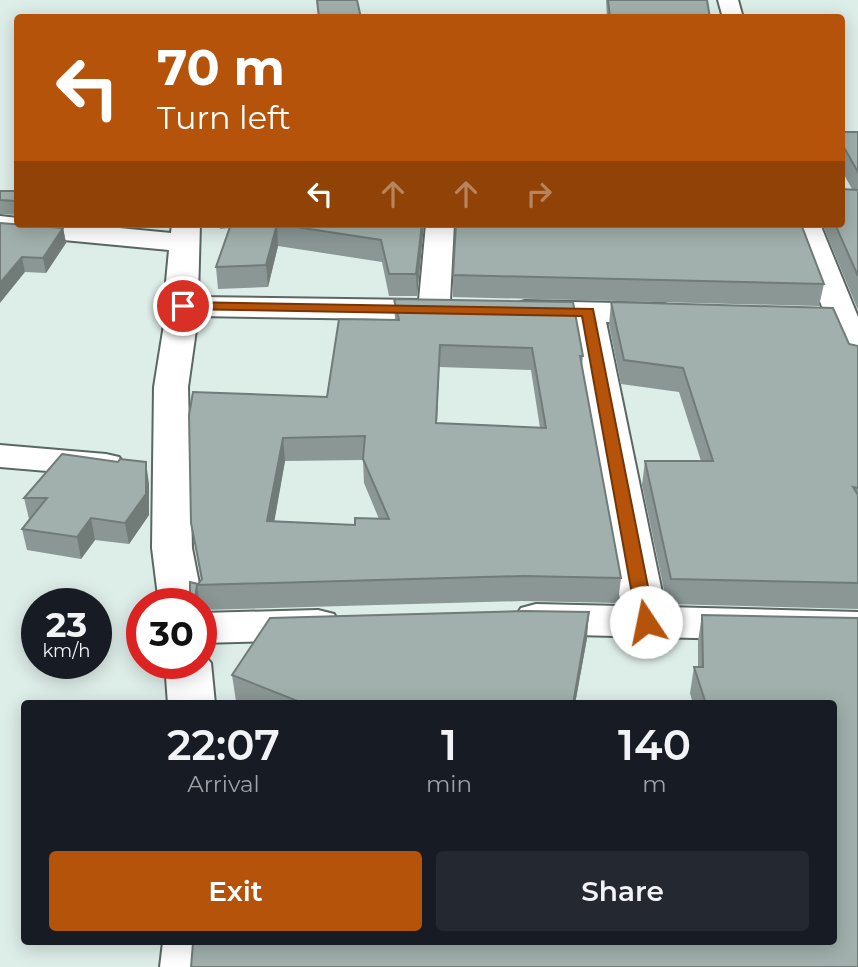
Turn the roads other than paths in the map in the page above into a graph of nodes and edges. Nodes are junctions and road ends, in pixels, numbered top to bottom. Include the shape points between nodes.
1 (69, 228) edge
2 (440, 228) edge
3 (807, 228) edge
4 (185, 233) edge
5 (183, 306) junction
6 (434, 309) junction
7 (588, 312) junction
8 (695, 315) edge
9 (858, 359) edge
10 (0, 456) edge
11 (172, 470) junction
12 (178, 588) edge
13 (494, 620) edge
14 (646, 622) junction
15 (355, 624) edge
16 (858, 627) edge
17 (217, 628) edge
18 (190, 679) edge
19 (192, 700) edge
20 (191, 945) edge
21 (189, 967) edge

1 - 4 street
2 - 6 street
3 - 9 street via 828,319
4 - 5 street
5 - 6 street
5 - 11 street via 172,387
6 - 7 street
7 - 8 street
7 - 14 street
10 - 11 street
11 - 12 street via 172,548
13 - 14 street
14 - 16 street
15 - 17 street
18 - 19 street
20 - 21 street

